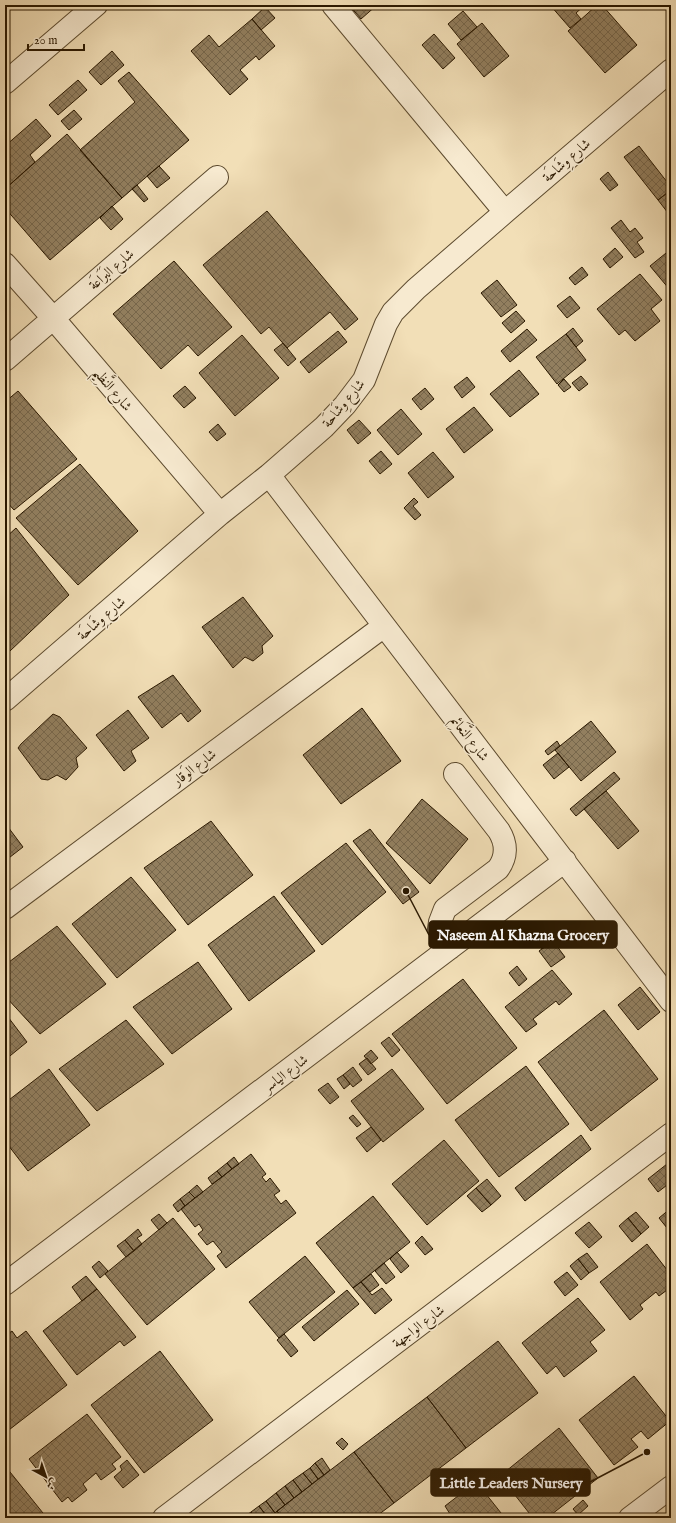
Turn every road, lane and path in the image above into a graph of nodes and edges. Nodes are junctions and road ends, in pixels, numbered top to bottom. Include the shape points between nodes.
1 (96, 5) edge
2 (333, 5) edge
3 (671, 70) edge
4 (5, 83) edge
5 (217, 177) dead end
6 (505, 212) junction
7 (5, 264) edge
8 (53, 318) junction
9 (5, 360) edge
10 (269, 475) junction
11 (220, 514) junction
12 (384, 626) junction
13 (5, 700) edge
14 (455, 774) dead end
15 (565, 861) junction
16 (5, 908) edge
17 (450, 948) junction
18 (671, 1001) edge
19 (671, 1134) edge
20 (5, 1284) edge
21 (671, 1487) edge
22 (164, 1518) edge
23 (630, 1518) edge

1 - 4 street
2 - 6 street
3 - 6 street, شارع وِشَاحَة
5 - 8 street, شارع البَرَاعَة
6 - 10 street, شارع وِشَاحَة via 393,312 364,380 345,405
7 - 8 street, شارع النَّظِيم
8 - 9 street, شارع البَرَاعَة
8 - 11 street, شارع النَّظِيم
10 - 11 street, شارع وِشَاحَة
10 - 12 street, شارع النَّعَائِم
11 - 13 street, شارع وِشَاحَة
12 - 15 street, شارع النَّعَائِم
12 - 16 street, شارع الوَقار
14 - 17 street via 499,831 506,846 505,855 498,869 450,904 442,915 439,930
15 - 17 street, شارع الياسر
15 - 18 street, شارع النَّعَائِم
17 - 20 street, شارع الياسر
19 - 22 street, شارع الواجهة
21 - 23 street

